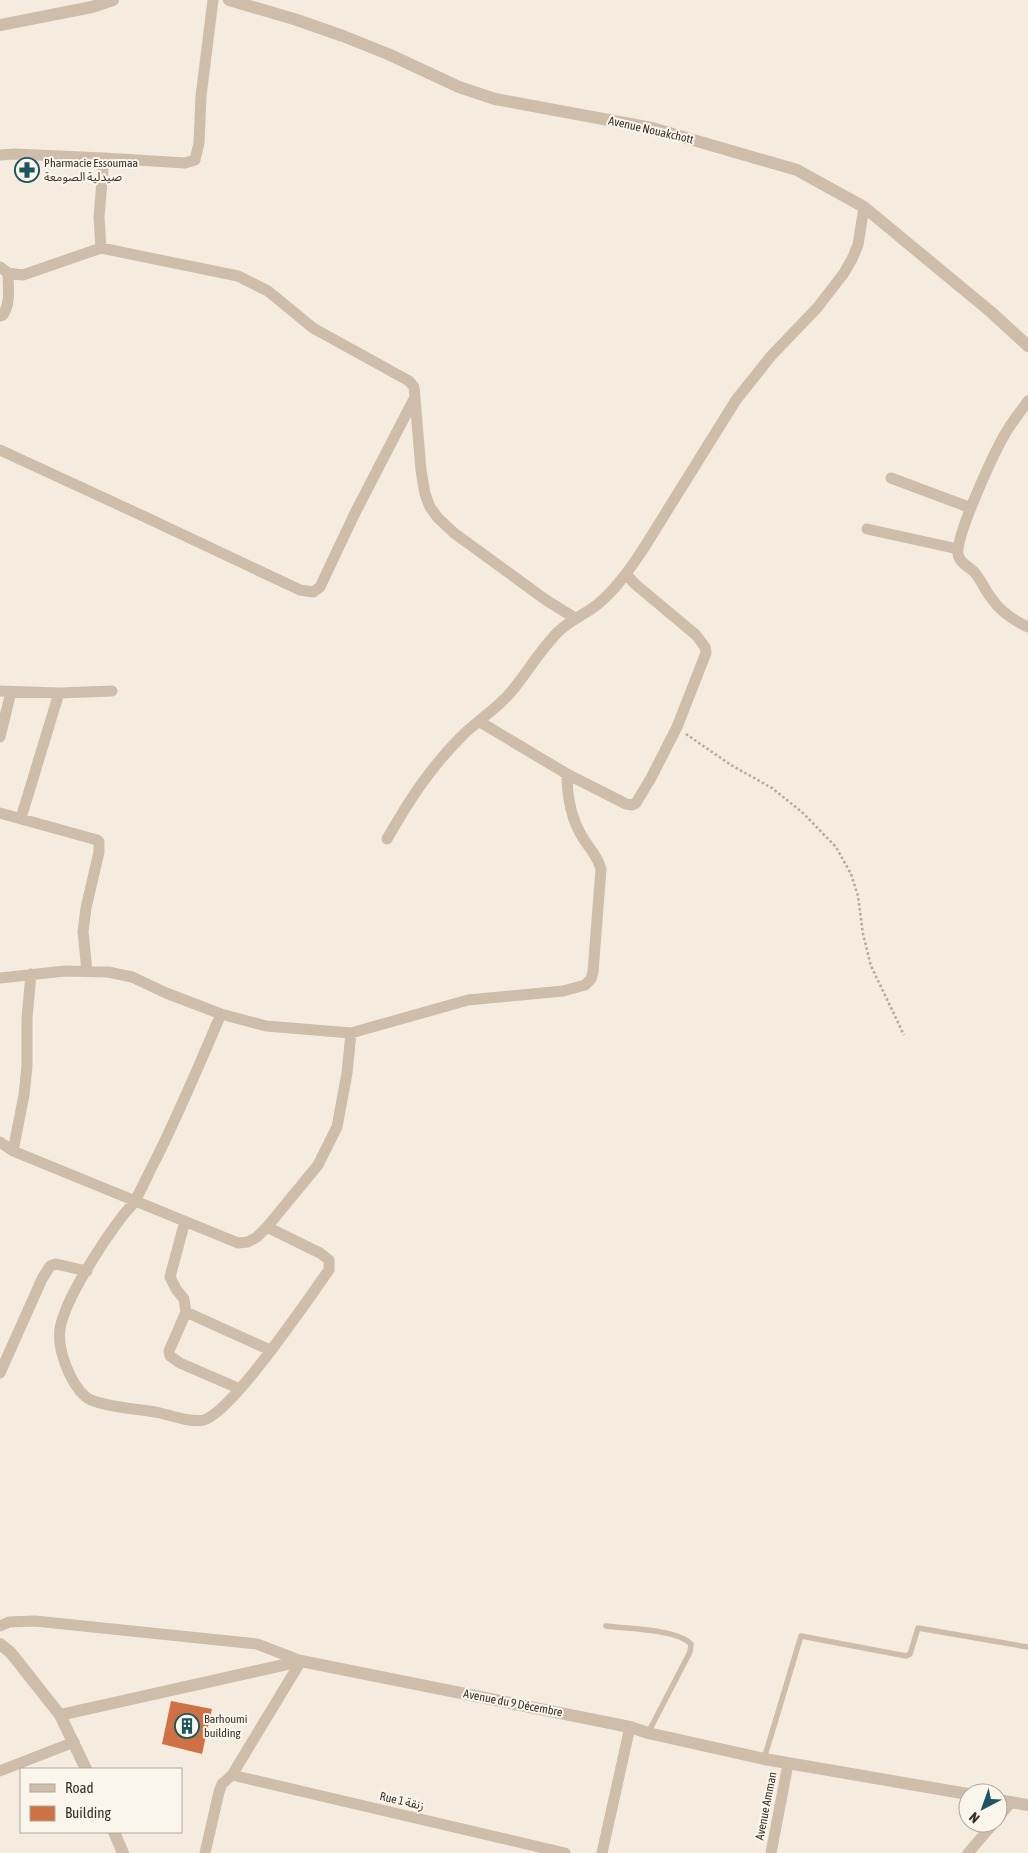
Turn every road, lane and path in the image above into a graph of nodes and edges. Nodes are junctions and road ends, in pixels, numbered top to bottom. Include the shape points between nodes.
1 (112, 0) edge
2 (214, 0) edge
3 (229, 0) edge
4 (0, 25) edge
5 (0, 155) edge
6 (104, 158) junction
7 (864, 206) junction
8 (101, 248) junction
9 (4, 270) edge
10 (0, 316) edge
11 (1028, 346) edge
12 (416, 396) junction
13 (1028, 402) edge
14 (0, 450) edge
15 (891, 478) dead end
16 (971, 508) junction
17 (867, 529) dead end
18 (958, 549) junction
19 (626, 574) junction
20 (575, 618) junction
21 (1028, 626) edge
22 (6, 691) edge
23 (112, 691) dead end
24 (59, 693) junction
25 (480, 722) junction
26 (677, 727) junction
27 (0, 737) edge
28 (567, 774) junction
29 (0, 813) edge
30 (21, 818) junction
31 (387, 839) dead end
32 (87, 971) junction
33 (31, 974) junction
34 (0, 978) edge
35 (221, 1014) junction
36 (351, 1033) junction
37 (904, 1035) dead end
38 (0, 1142) edge
39 (13, 1151) junction
40 (135, 1200) junction
41 (185, 1222) junction
42 (267, 1227) junction
43 (87, 1271) junction
44 (186, 1312) junction
45 (270, 1350) junction
46 (0, 1372) edge
47 (240, 1389) junction
48 (0, 1626) edge
49 (606, 1626) dead end
50 (0, 1644) edge
51 (1028, 1647) edge
52 (302, 1661) junction
53 (60, 1715) junction
54 (630, 1727) junction
55 (648, 1733) junction
56 (74, 1742) junction
57 (764, 1759) junction
58 (788, 1764) junction
59 (86, 1768) edge
60 (0, 1771) edge
61 (232, 1774) junction
62 (958, 1792) edge
63 (1008, 1802) edge
64 (1011, 1802) junction
65 (1028, 1805) edge
66 (1008, 1806) edge
67 (114, 1833) edge
68 (985, 1833) edge
69 (546, 1851) edge
70 (123, 1853) edge
71 (206, 1853) edge
72 (565, 1853) edge
73 (602, 1853) edge
74 (771, 1853) edge
75 (968, 1853) edge

1 - 4 street
2 - 6 street via 195,160 184,163
3 - 7 street, Avenue Nouakchott via 343,36 459,87 495,99 652,128 797,170
5 - 6 street
6 - 8 street
7 - 11 street, Avenue Nouakchott
7 - 19 street via 858,245 844,273 736,400
8 - 9 street via 23,275
8 - 12 street via 238,276 268,291 313,328 409,381
9 - 10 street via 8,302
12 - 14 street via 358,505 320,587 313,592 300,590
12 - 20 street via 417,435 425,494 434,512 454,533
13 - 16 street via 1009,426
15 - 16 street
16 - 18 street
17 - 18 street
18 - 21 street via 960,559 977,575 992,600
19 - 20 street via 597,605
19 - 26 street via 696,635 705,648 703,662
20 - 25 street via 558,632 497,708
22 - 24 street
22 - 27 street
23 - 24 street
24 - 30 street
25 - 28 street
25 - 31 street via 461,736 435,765 410,798
26 - 28 street via 640,798 632,805
26 - 37 path via 731,765 772,788 804,813 836,847 852,874 871,966
28 - 36 street via 572,812 601,869 591,979 563,991 468,1000
29 - 30 street
30 - 32 street via 99,842 83,932
32 - 33 street
32 - 35 street via 132,977
33 - 34 street
33 - 39 street via 27,1066
35 - 36 street via 266,1026
35 - 40 street via 177,1117
36 - 42 street via 337,1127 318,1165
38 - 39 street
39 - 40 street
40 - 41 street
40 - 43 street
41 - 42 street via 238,1242 248,1242
41 - 44 street via 170,1277 184,1298
42 - 45 street via 320,1253 330,1264 329,1270
43 - 46 street via 56,1264 50,1266
43 - 47 street via 75,1290 60,1335 61,1351 68,1370 87,1398 105,1404 204,1420
44 - 45 street
44 - 47 street via 169,1351 170,1356
45 - 47 street
48 - 52 street via 10,1622 35,1621 257,1644
49 - 55 lane via 664,1633 691,1644 690,1652
50 - 53 street via 11,1653
51 - 57 lane via 918,1628 911,1652 906,1656 802,1636
52 - 53 street, Avenue du 9 Décembre
52 - 54 street, Avenue du 9 Décembre
52 - 61 street
53 - 56 street
54 - 55 street, Avenue du 9 Décembre
54 - 73 street
55 - 57 street, Avenue du 9 Décembre
56 - 59 street
56 - 60 street
57 - 58 street, Avenue du 9 Décembre
58 - 62 street, Avenue du 9 Décembre
58 - 74 street, Avenue Amman
61 - 69 street, Rue 1 زنقة
61 - 71 street via 219,1792
63 - 64 street
64 - 65 street
64 - 66 street
67 - 70 street
68 - 75 street
69 - 72 street, Rue 1 زنقة

